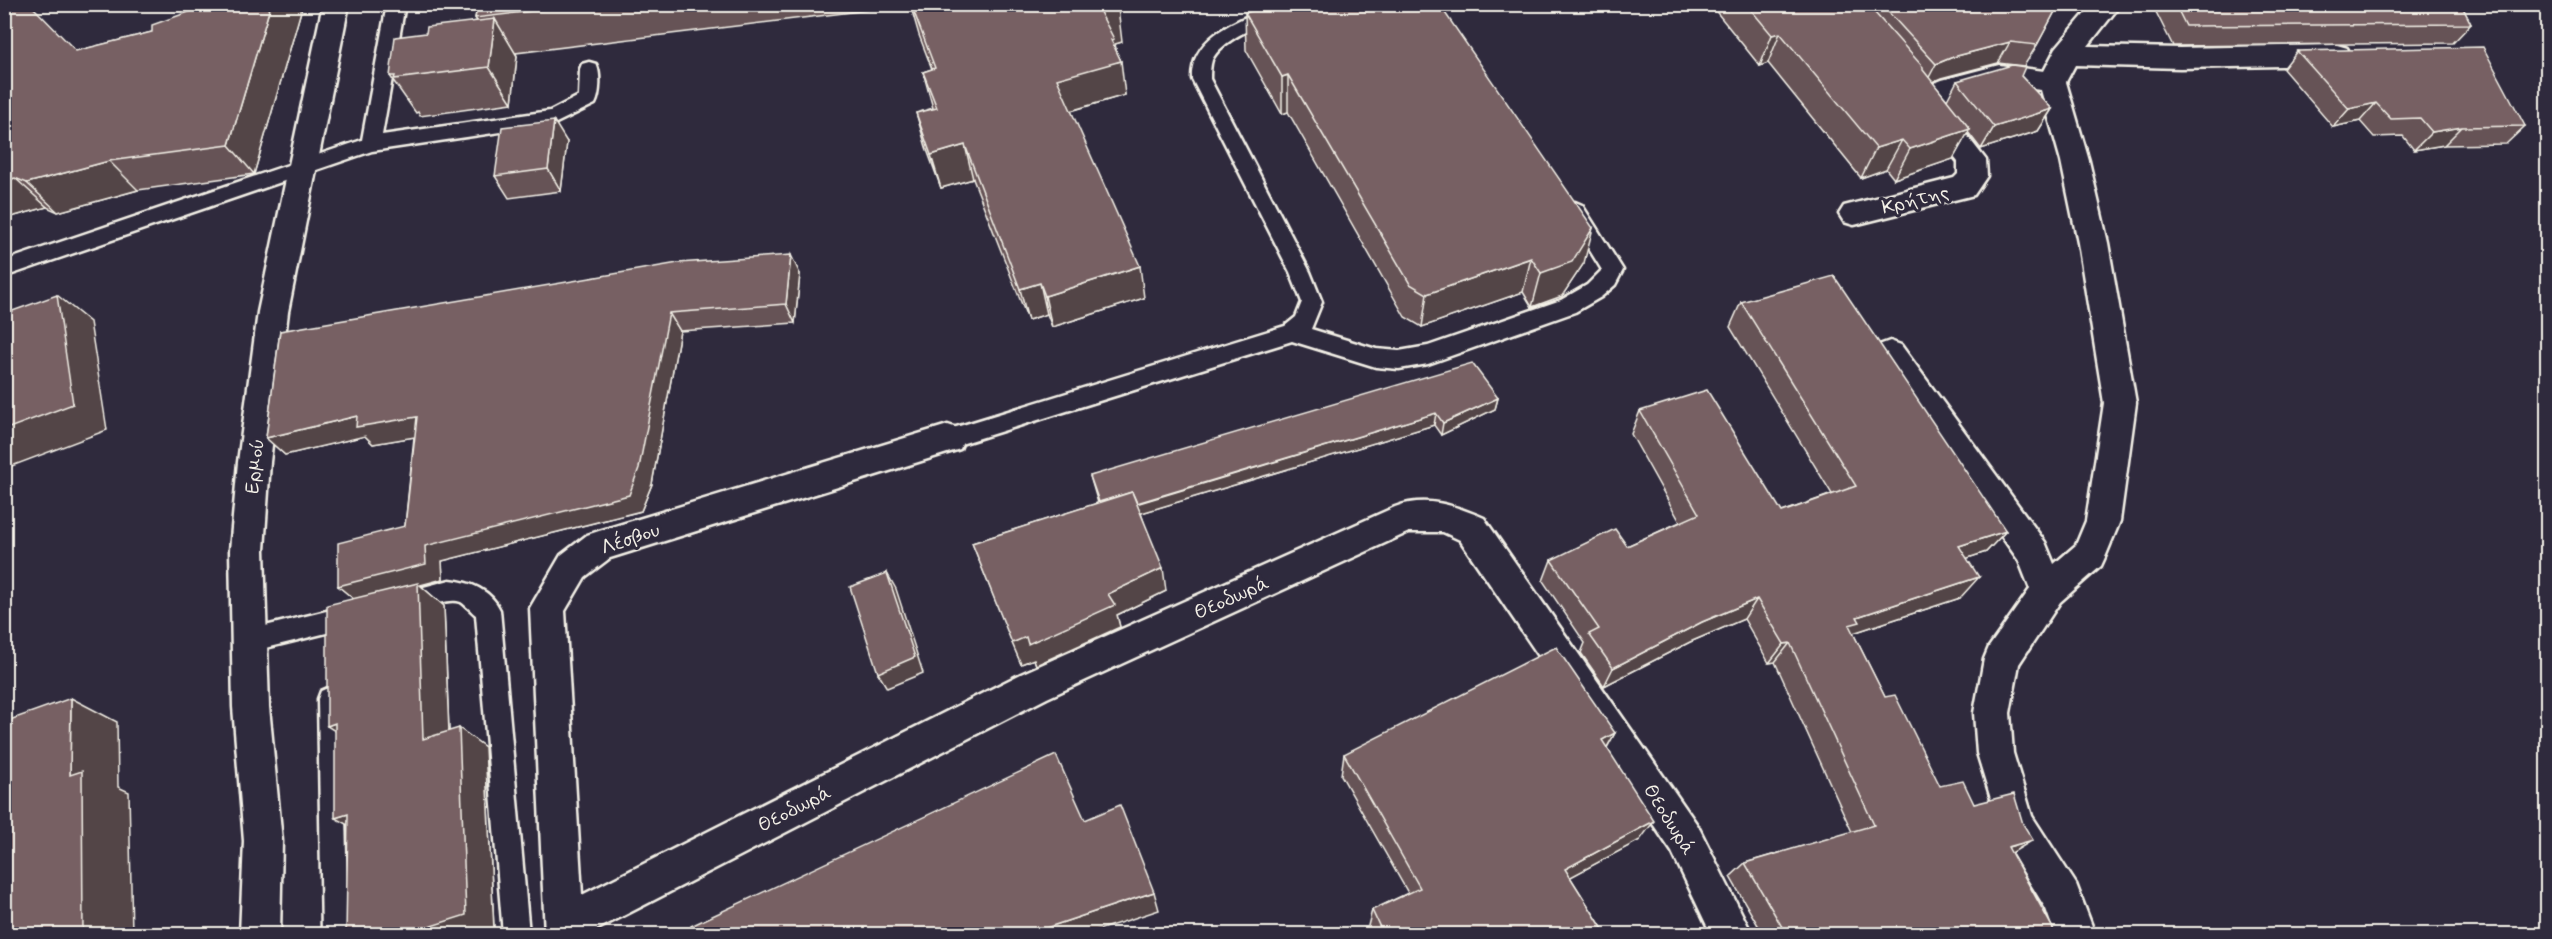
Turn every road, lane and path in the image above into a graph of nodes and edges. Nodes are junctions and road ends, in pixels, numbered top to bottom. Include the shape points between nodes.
1 (336, 4) edge
2 (396, 4) edge
3 (1294, 4) edge
4 (2108, 4) edge
5 (2359, 55) edge
6 (2059, 68) junction
7 (589, 69) dead end
8 (370, 144) junction
9 (303, 166) junction
10 (1563, 194) edge
11 (1854, 214) dead end
12 (4, 270) edge
13 (1292, 332) junction
14 (1890, 354) edge
15 (948, 439) joint
16 (2048, 591) junction
17 (249, 641) junction
18 (329, 679) edge
19 (565, 930) edge
20 (260, 934) edge
21 (335, 934) edge
22 (516, 934) edge
23 (1732, 934) edge
24 (2075, 934) edge

1 - 9 street, Ερμού
2 - 8 lane
3 - 13 lane via 1224,36 1202,62 1201,79 1312,302 1305,322
4 - 6 street
5 - 6 street, Κρήτης via 2180,58
6 - 11 street, Κρήτης via 1916,90 1972,160 1973,176 1964,187
6 - 16 street via 2120,403 2103,520 2089,555
7 - 8 lane via 588,99 554,117
8 - 9 lane
9 - 12 lane
9 - 17 street, Ερμού via 273,312 254,462 248,550
10 - 13 lane via 1613,270 1594,291 1568,306 1428,355 1399,360 1376,358
13 - 15 lane
14 - 16 street via 2033,553
15 - 19 street, Λέσβου via 599,546 573,566 547,608
16 - 24 street via 2002,659 1992,713 1995,753 2016,825 2062,898
17 - 20 street, Ερμού via 263,841
17 - 22 lane via 328,633 378,609 450,591 466,592 488,610
18 - 21 lane
19 - 23 street, Θεοδωρά via 1034,686 1407,517 1445,517 1472,529 1479,538 1685,839

